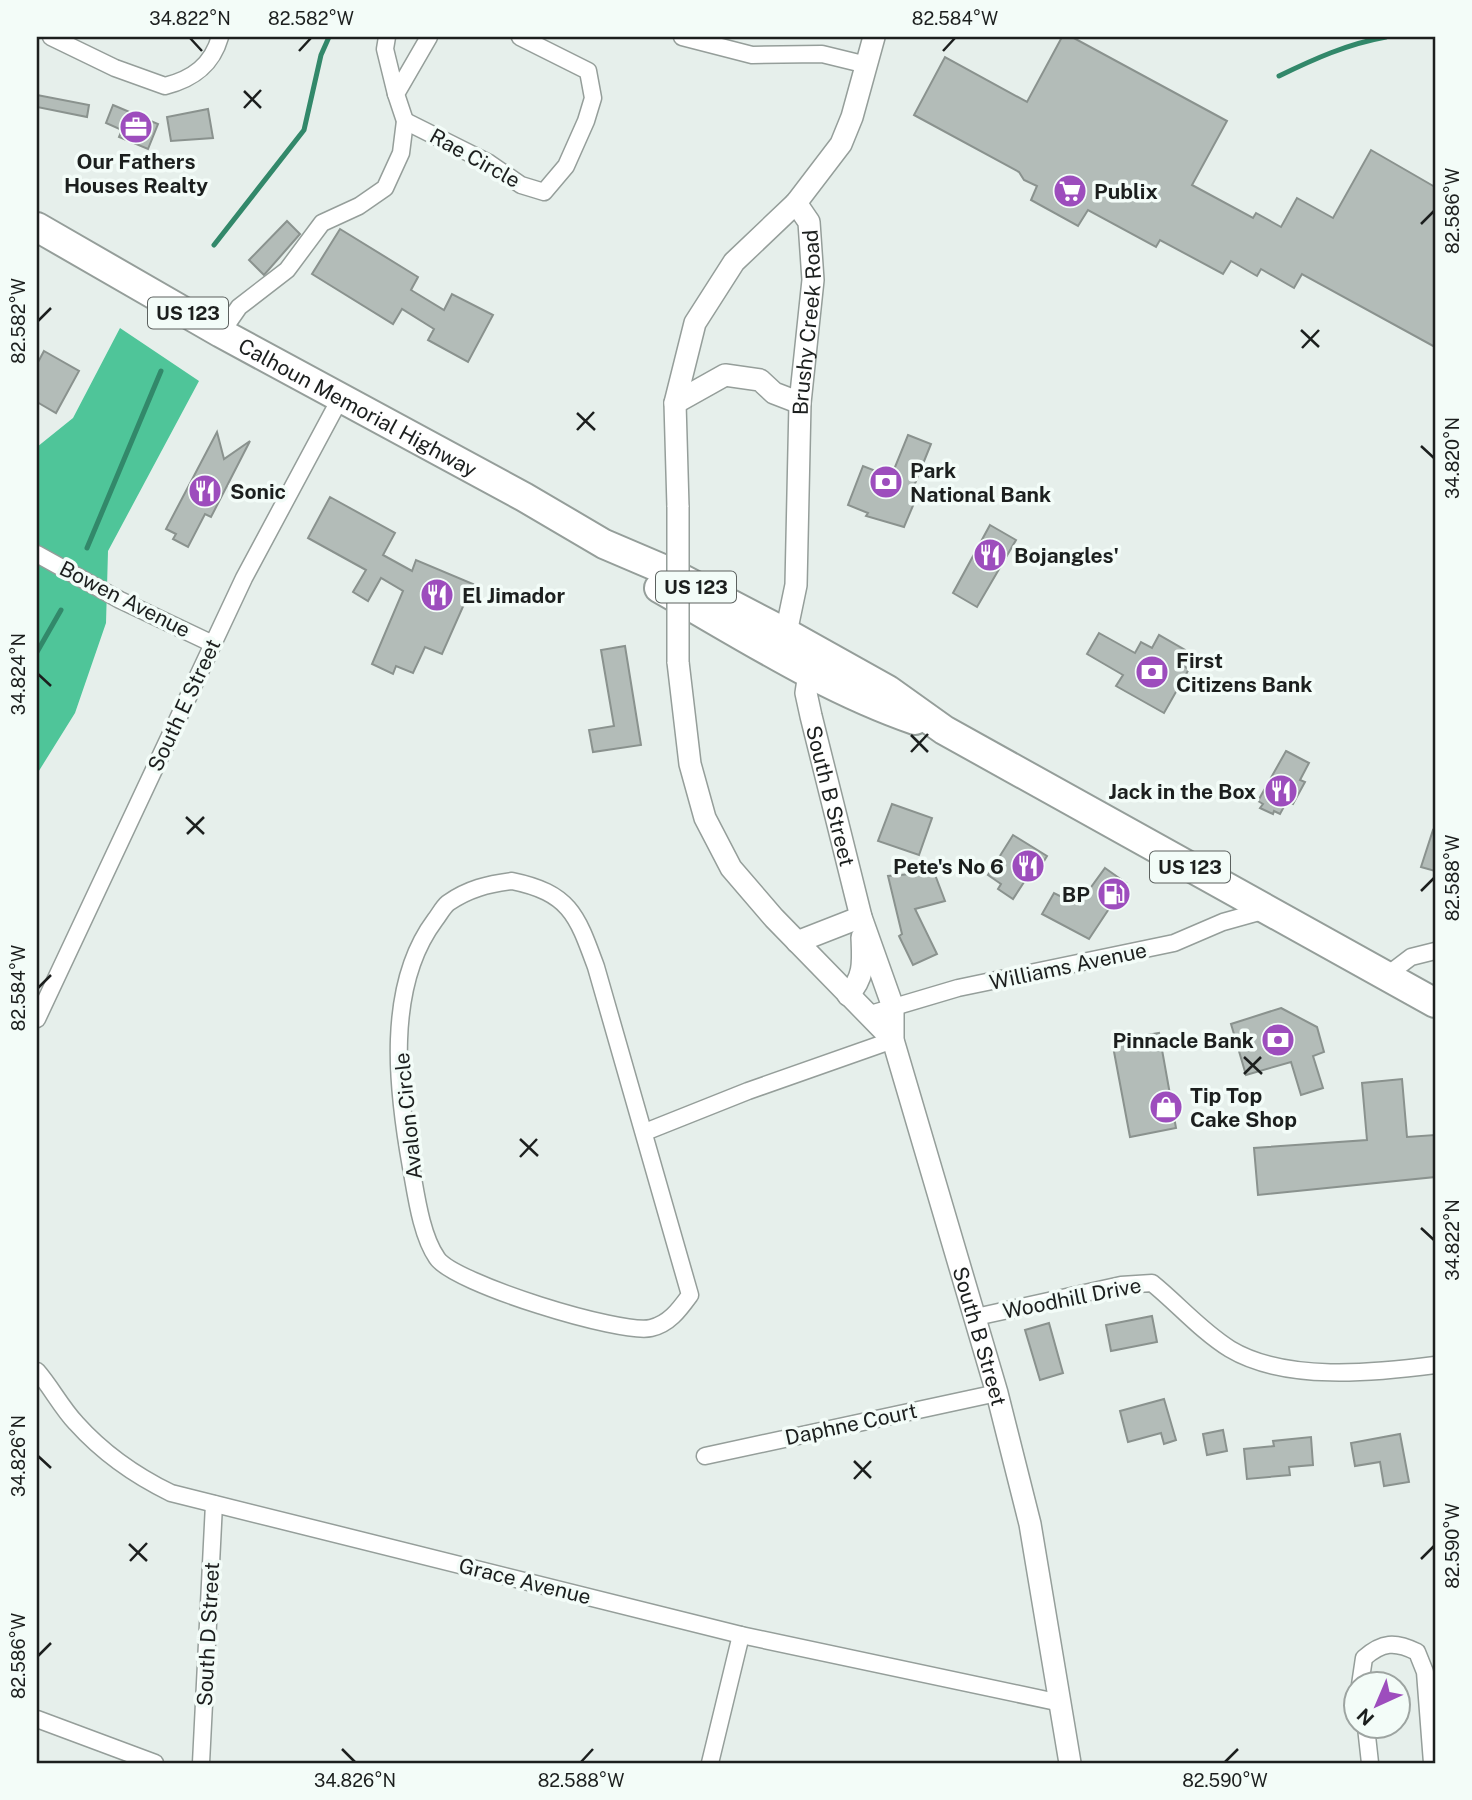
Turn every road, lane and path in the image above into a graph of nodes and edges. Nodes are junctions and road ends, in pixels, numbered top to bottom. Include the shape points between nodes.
1 (51, 37) edge
2 (220, 37) edge
3 (387, 37) edge
4 (429, 37) edge
5 (520, 37) edge
6 (682, 37) edge
7 (874, 37) edge
8 (867, 65) junction
9 (396, 94) junction
10 (405, 121) junction
11 (796, 203) junction
12 (37, 227) edge
13 (221, 333) junction
14 (341, 397) junction
15 (800, 403) junction
16 (675, 404) junction
17 (604, 544) junction
18 (37, 554) edge
19 (786, 633) junction
20 (213, 644) junction
21 (809, 673) junction
22 (944, 730) junction
23 (1266, 910) junction
24 (861, 917) junction
25 (797, 942) junction
26 (1435, 951) edge
27 (1386, 976) junction
28 (848, 995) junction
29 (41, 998) edge
30 (1435, 1003) edge
31 (893, 1007) junction
32 (867, 1015) junction
33 (37, 1019) edge
34 (893, 1040) junction
35 (645, 1132) junction
36 (976, 1317) junction
37 (1435, 1365) edge
38 (37, 1371) edge
39 (997, 1393) junction
40 (705, 1456) dead end
41 (214, 1504) junction
42 (741, 1635) junction
43 (1362, 1671) edge
44 (1061, 1703) junction
45 (37, 1719) edge
46 (1368, 1741) edge
47 (155, 1763) edge
48 (201, 1763) edge
49 (710, 1763) edge
50 (1070, 1763) edge
51 (1370, 1763) edge
52 (1432, 1763) edge

1 - 2 street via 165,86 199,72
3 - 9 street via 385,49
4 - 9 street
5 - 10 street, Rae Circle via 588,71 593,98 566,166 544,192 521,185 489,163
6 - 8 street via 752,55 822,54
7 - 8 street, Brushy Creek Road
8 - 11 street, Brushy Creek Road via 841,144
9 - 10 street
10 - 13 street via 401,153 385,188 323,223 287,270 239,307
11 - 15 street, Brushy Creek Road via 808,222 813,280
11 - 16 street via 734,262 695,323
12 - 13 highway, Calhoun Memorial Highway / US 123
13 - 14 highway, Calhoun Memorial Highway / US 123
14 - 17 highway, Calhoun Memorial Highway / US 123
14 - 20 street, South E Street
15 - 16 street via 774,393 761,380 725,375
15 - 19 street, Brushy Creek Road via 796,585
16 - 25 street, bridge via 678,662 690,764 705,818 731,867
17 - 19 highway, Calhoun Memorial Highway / US 123
17 - 21 highway, Calhoun Memorial Highway / US 123 via 642,578
18 - 20 street, Bowen Avenue
19 - 22 highway, Calhoun Memorial Highway / US 123 via 888,690
20 - 29 street, South E Street
21 - 22 highway, Calhoun Memorial Highway / US 123 via 876,707
21 - 24 street, South B Street via 806,693
22 - 23 highway, Calhoun Memorial Highway / US 123
23 - 27 highway, Calhoun Memorial Highway / US 123
23 - 31 street, Williams Avenue via 1174,943 958,988
24 - 25 street
24 - 28 street, South B Street via 863,966 860,983
24 - 31 street, South B Street
25 - 28 street
26 - 27 street via 1411,957
27 - 30 highway, Calhoun Memorial Highway / US 123
28 - 32 street
29 - 33 street, South E Street
31 - 32 street, Williams Avenue
31 - 34 street, South B Street
32 - 34 street
34 - 35 street
34 - 36 street, South B Street
35 - 35 street, Avalon Circle via 690,1295 667,1322 648,1329 564,1313 472,1280 437,1259 420,1214 407,1140 400,1056 402,999 411,964 446,904 482,885 512,881 562,899 579,920 596,967
36 - 37 street, Woodhill Drive via 1121,1285 1152,1283 1231,1349 1267,1365 1372,1373
36 - 39 street, South B Street
38 - 41 street, Grace Avenue via 76,1424 111,1456 171,1493
39 - 40 street, Daphne Court
39 - 44 street, South B Street via 1031,1529
41 - 42 street, Grace Avenue
41 - 48 street, South D Street
42 - 44 street, Grace Avenue
42 - 49 street
43 - 52 street via 1364,1658 1379,1645 1402,1644 1417,1652 1425,1672
44 - 50 street, South B Street
45 - 47 street
46 - 51 street

